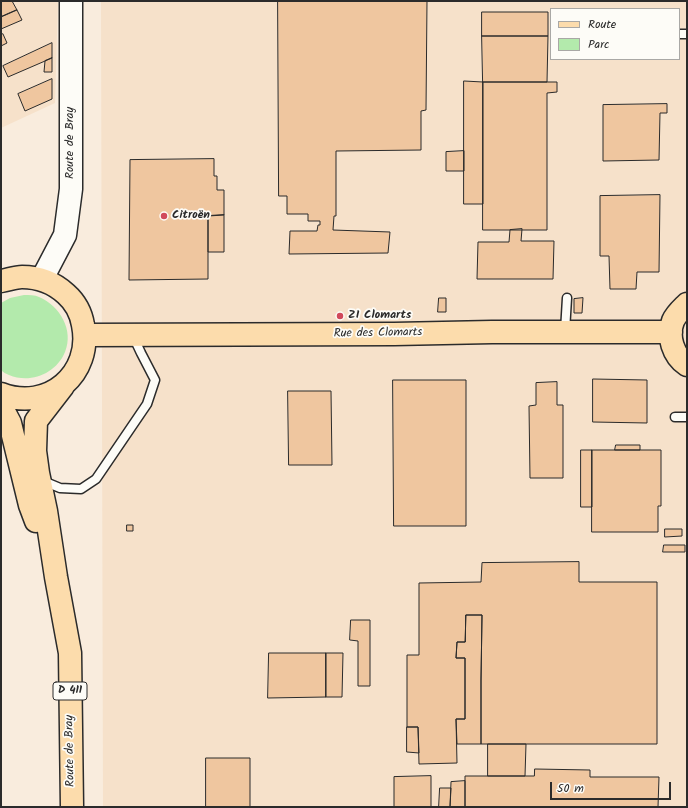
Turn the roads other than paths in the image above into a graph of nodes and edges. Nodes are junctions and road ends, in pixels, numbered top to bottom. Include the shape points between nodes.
1 (71, 1) edge
2 (42, 279) junction
3 (1, 281) edge
4 (567, 298) dead end
5 (687, 304) edge
6 (565, 332) junction
7 (671, 332) junction
8 (86, 335) junction
9 (133, 336) junction
10 (687, 366) edge
11 (63, 386) junction
12 (1, 394) edge
13 (1, 406) edge
14 (675, 417) dead end
15 (687, 417) edge
16 (38, 473) junction
17 (56, 577) junction
18 (72, 807) edge

1 - 2 main road, Route de Bray via 71,189 65,235
2 - 3 main road via 21,277
2 - 8 main road via 59,287 73,300 82,317
4 - 6 lane
5 - 7 main road via 673,321
6 - 7 main road, Rue des Clomarts
6 - 9 main road, Rue des Clomarts
7 - 10 main road via 676,354
8 - 9 main road, Rue des Clomarts
8 - 11 main road, Route de Bray via 84,354 76,372
9 - 16 lane via 155,380 147,404 105,467 96,479 81,489 60,488 48,484
11 - 12 main road via 47,395 29,399 11,398
11 - 16 main road, Route de Bray / D 411 via 36,421 35,451
13 - 17 main road, Route de Bray / D 411 via 10,423 30,504
14 - 15 lane
16 - 17 main road, Route de Bray / D 411
17 - 18 main road, Route de Bray / D 411 via 70,653

